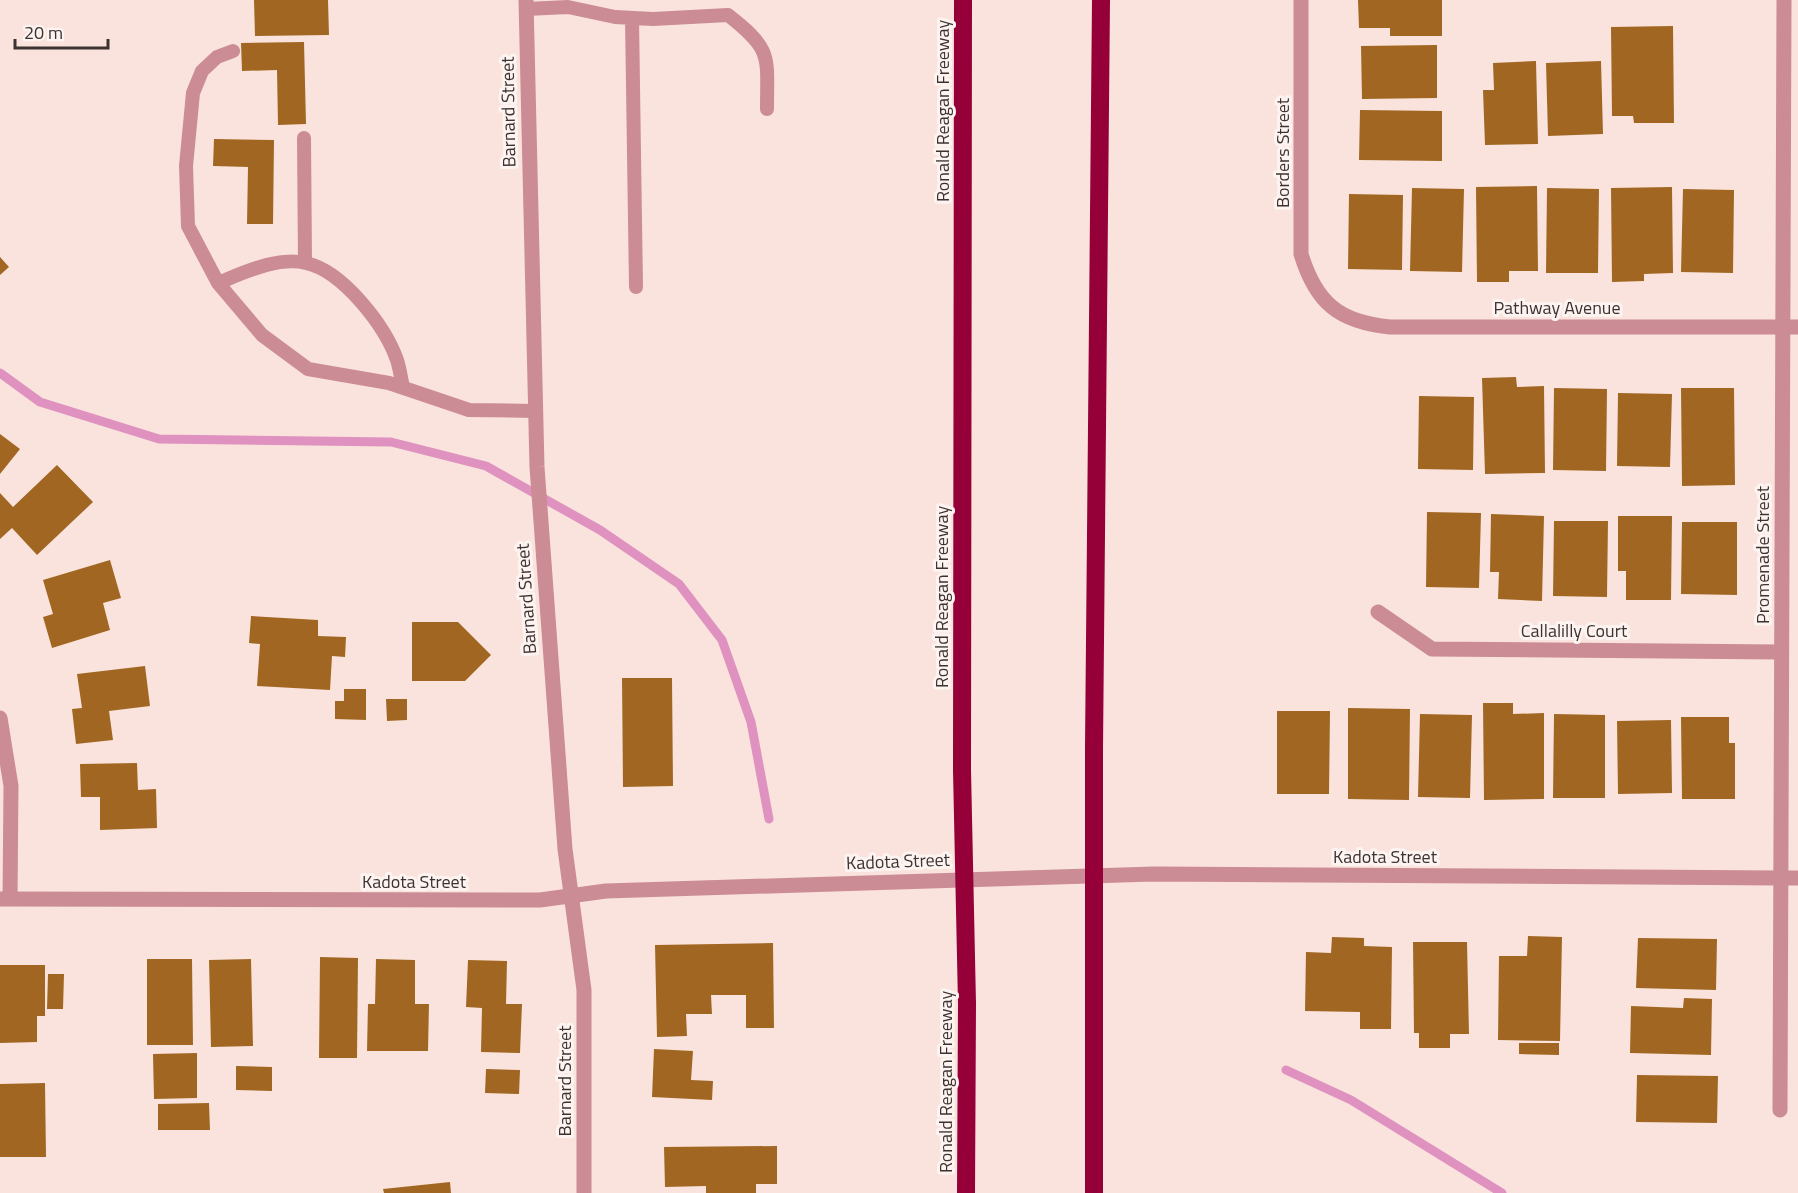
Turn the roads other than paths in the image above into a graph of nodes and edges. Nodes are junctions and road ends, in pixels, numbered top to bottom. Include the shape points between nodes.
1 (963, 0) edge
2 (1101, 0) edge
3 (1301, 0) edge
4 (1784, 0) edge
5 (526, 5) edge
6 (632, 18) junction
7 (233, 51) dead end
8 (767, 109) dead end
9 (304, 138) dead end
10 (305, 262) junction
11 (218, 283) junction
12 (636, 287) dead end
13 (1323, 299) joint
14 (1790, 327) edge
15 (403, 387) junction
16 (535, 411) junction
17 (1378, 612) dead end
18 (1781, 651) junction
19 (0, 718) edge
20 (1782, 878) junction
21 (1798, 878) edge
22 (572, 895) junction
23 (5, 899) edge
24 (1780, 1110) dead end
25 (584, 1193) edge
26 (966, 1193) edge
27 (1094, 1193) edge

1 - 26 highway, Ronald Reagan Freeway, bridge
2 - 27 highway, bridge
3 - 13 street, Borders Street via 1301,254 1309,279
4 - 14 street, Promenade Street
5 - 6 lane via 568,7
5 - 16 street, Barnard Street
6 - 8 lane via 728,15 752,34 767,56
6 - 12 lane
7 - 11 lane via 217,57 202,71 194,93 186,166 188,226
9 - 10 lane
10 - 11 lane via 264,265
10 - 15 lane via 335,275 367,309 397,359
11 - 15 lane via 262,335 308,369
13 - 14 street, Pathway Avenue via 1341,314 1365,324 1390,327
14 - 18 street, Promenade Street
15 - 16 lane via 469,410
16 - 22 street, Barnard Street via 539,519
17 - 18 street, Callalilly Court via 1432,649
18 - 20 street, Promenade Street
19 - 23 street via 11,786
20 - 21 street, Kadota Street
20 - 22 street, Kadota Street via 1154,874
20 - 24 street, Promenade Street
22 - 23 street, Kadota Street via 540,900
22 - 25 street, Barnard Street via 584,990

